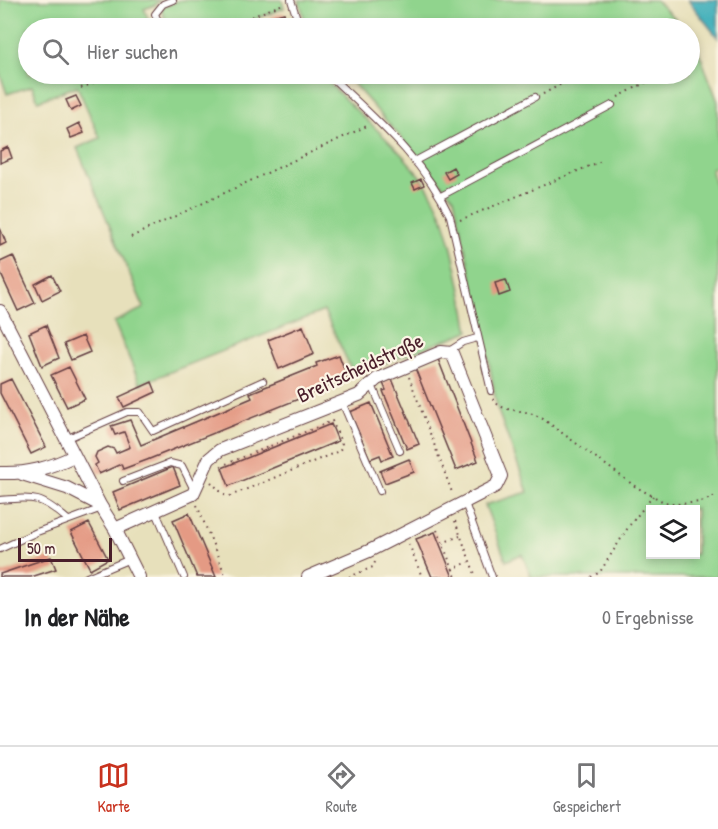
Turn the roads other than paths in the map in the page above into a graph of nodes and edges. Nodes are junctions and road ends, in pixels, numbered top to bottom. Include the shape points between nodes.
1 (173, 0) edge
2 (291, 0) edge
3 (157, 18) edge
4 (297, 18) edge
5 (338, 84) edge
6 (535, 97) road end
7 (612, 105) road end
8 (415, 161) junction
9 (441, 196) junction
10 (0, 311) edge
11 (477, 338) junction
12 (449, 351) junction
13 (263, 381) dead end
14 (371, 384) junction
15 (491, 391) road end
16 (341, 402) junction
17 (66, 439) junction
18 (400, 451) dead end
19 (74, 456) junction
20 (0, 473) edge
21 (22, 474) junction
22 (123, 481) dead end
23 (196, 489) junction
24 (380, 491) dead end
25 (0, 500) edge
26 (458, 506) junction
27 (101, 507) junction
28 (156, 512) junction
29 (68, 520) junction
30 (115, 529) junction
31 (0, 549) edge
32 (130, 559) junction
33 (87, 577) edge
34 (139, 577) edge
35 (184, 577) edge
36 (308, 577) edge
37 (492, 577) edge

1 - 3 lane via 163,4 155,14
2 - 4 lane
5 - 8 lane
6 - 8 lane
7 - 9 lane
8 - 9 lane
9 - 11 lane via 452,223
10 - 17 street
11 - 12 lane
11 - 15 lane
12 - 14 street, Breitscheidstraße
12 - 26 street, Breitscheidstraße via 501,476 496,486
13 - 17 lane via 153,431 140,412 127,412
14 - 16 street, Breitscheidstraße
14 - 18 lane
16 - 23 street, Breitscheidstraße via 220,450 209,459
16 - 24 lane
17 - 19 street
19 - 21 street
19 - 27 street
20 - 21 street
21 - 27 street via 67,488
22 - 23 lane via 170,463 182,466
23 - 28 street
25 - 29 lane via 40,500
26 - 36 street, Breitscheidstraße
26 - 37 lane
27 - 29 lane
27 - 30 street
28 - 30 street
28 - 35 lane
29 - 31 lane
30 - 32 street
32 - 33 lane
32 - 34 street

